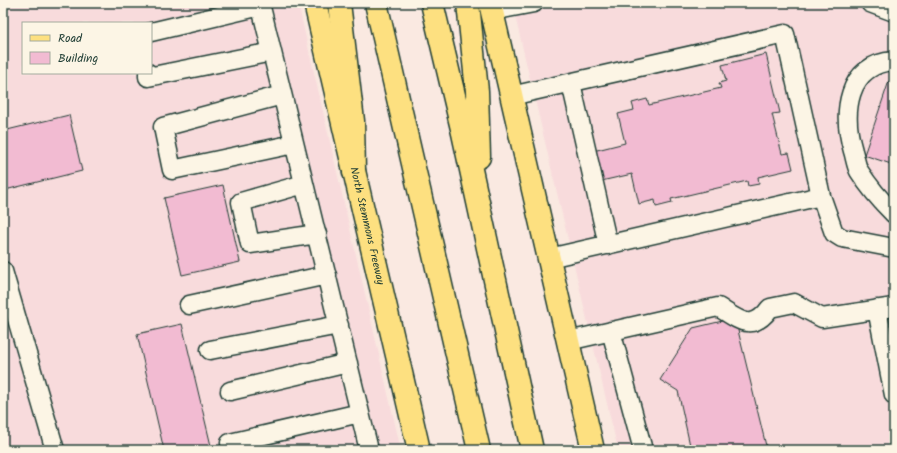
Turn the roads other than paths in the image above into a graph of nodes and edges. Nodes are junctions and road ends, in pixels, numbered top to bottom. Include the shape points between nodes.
1 (315, 3) edge
2 (339, 3) edge
3 (376, 3) edge
4 (432, 3) edge
5 (468, 3) edge
6 (534, 3) edge
7 (870, 3) edge
8 (260, 5) edge
9 (491, 7) edge
10 (894, 12) edge
11 (152, 32) edge
12 (272, 52) junction
13 (894, 61) edge
14 (148, 75) edge
15 (571, 83) junction
16 (282, 95) junction
17 (511, 96) junction
18 (294, 144) junction
19 (354, 172) junction
20 (304, 184) junction
21 (821, 196) junction
22 (894, 214) edge
23 (482, 220) junction
24 (317, 234) junction
25 (608, 245) junction
26 (894, 248) edge
27 (549, 258) junction
28 (3, 272) edge
29 (326, 275) junction
30 (189, 305) dead end
31 (885, 308) edge
32 (339, 325) junction
33 (611, 331) junction
34 (568, 341) junction
35 (210, 350) dead end
36 (348, 363) junction
37 (230, 391) dead end
38 (894, 395) edge
39 (360, 413) junction
40 (230, 443) dead end
41 (55, 450) edge
42 (369, 450) edge
43 (419, 450) edge
44 (478, 450) edge
45 (532, 450) edge
46 (593, 450) edge
47 (643, 450) edge

1 - 19 main road, North Stemmons Freeway
2 - 19 main road via 353,121
3 - 44 main road
4 - 23 main road
5 - 23 main road via 477,91
6 - 9 lane
7 - 10 lane
8 - 11 lane
8 - 12 lane
9 - 17 main road
12 - 14 lane
12 - 16 lane
13 - 22 lane via 881,62 863,73 855,82 846,116 858,170
15 - 17 lane
15 - 21 lane via 784,34
15 - 25 lane
16 - 18 lane
16 - 18 lane via 163,127 172,170
17 - 27 main road
18 - 20 lane
19 - 43 main road, North Stemmons Freeway
20 - 24 lane
20 - 24 lane via 241,202 250,244
21 - 25 lane
21 - 26 lane via 834,233 842,238
23 - 45 main road
24 - 29 lane
25 - 27 lane
27 - 34 main road
28 - 41 lane
29 - 30 lane
29 - 32 lane
31 - 33 lane via 822,318 794,303 770,308 763,317 751,323 744,322 718,307
31 - 38 lane
32 - 35 lane
32 - 36 lane
33 - 34 lane
33 - 47 lane
34 - 46 main road
36 - 37 lane
36 - 39 lane
39 - 40 lane
39 - 42 lane

